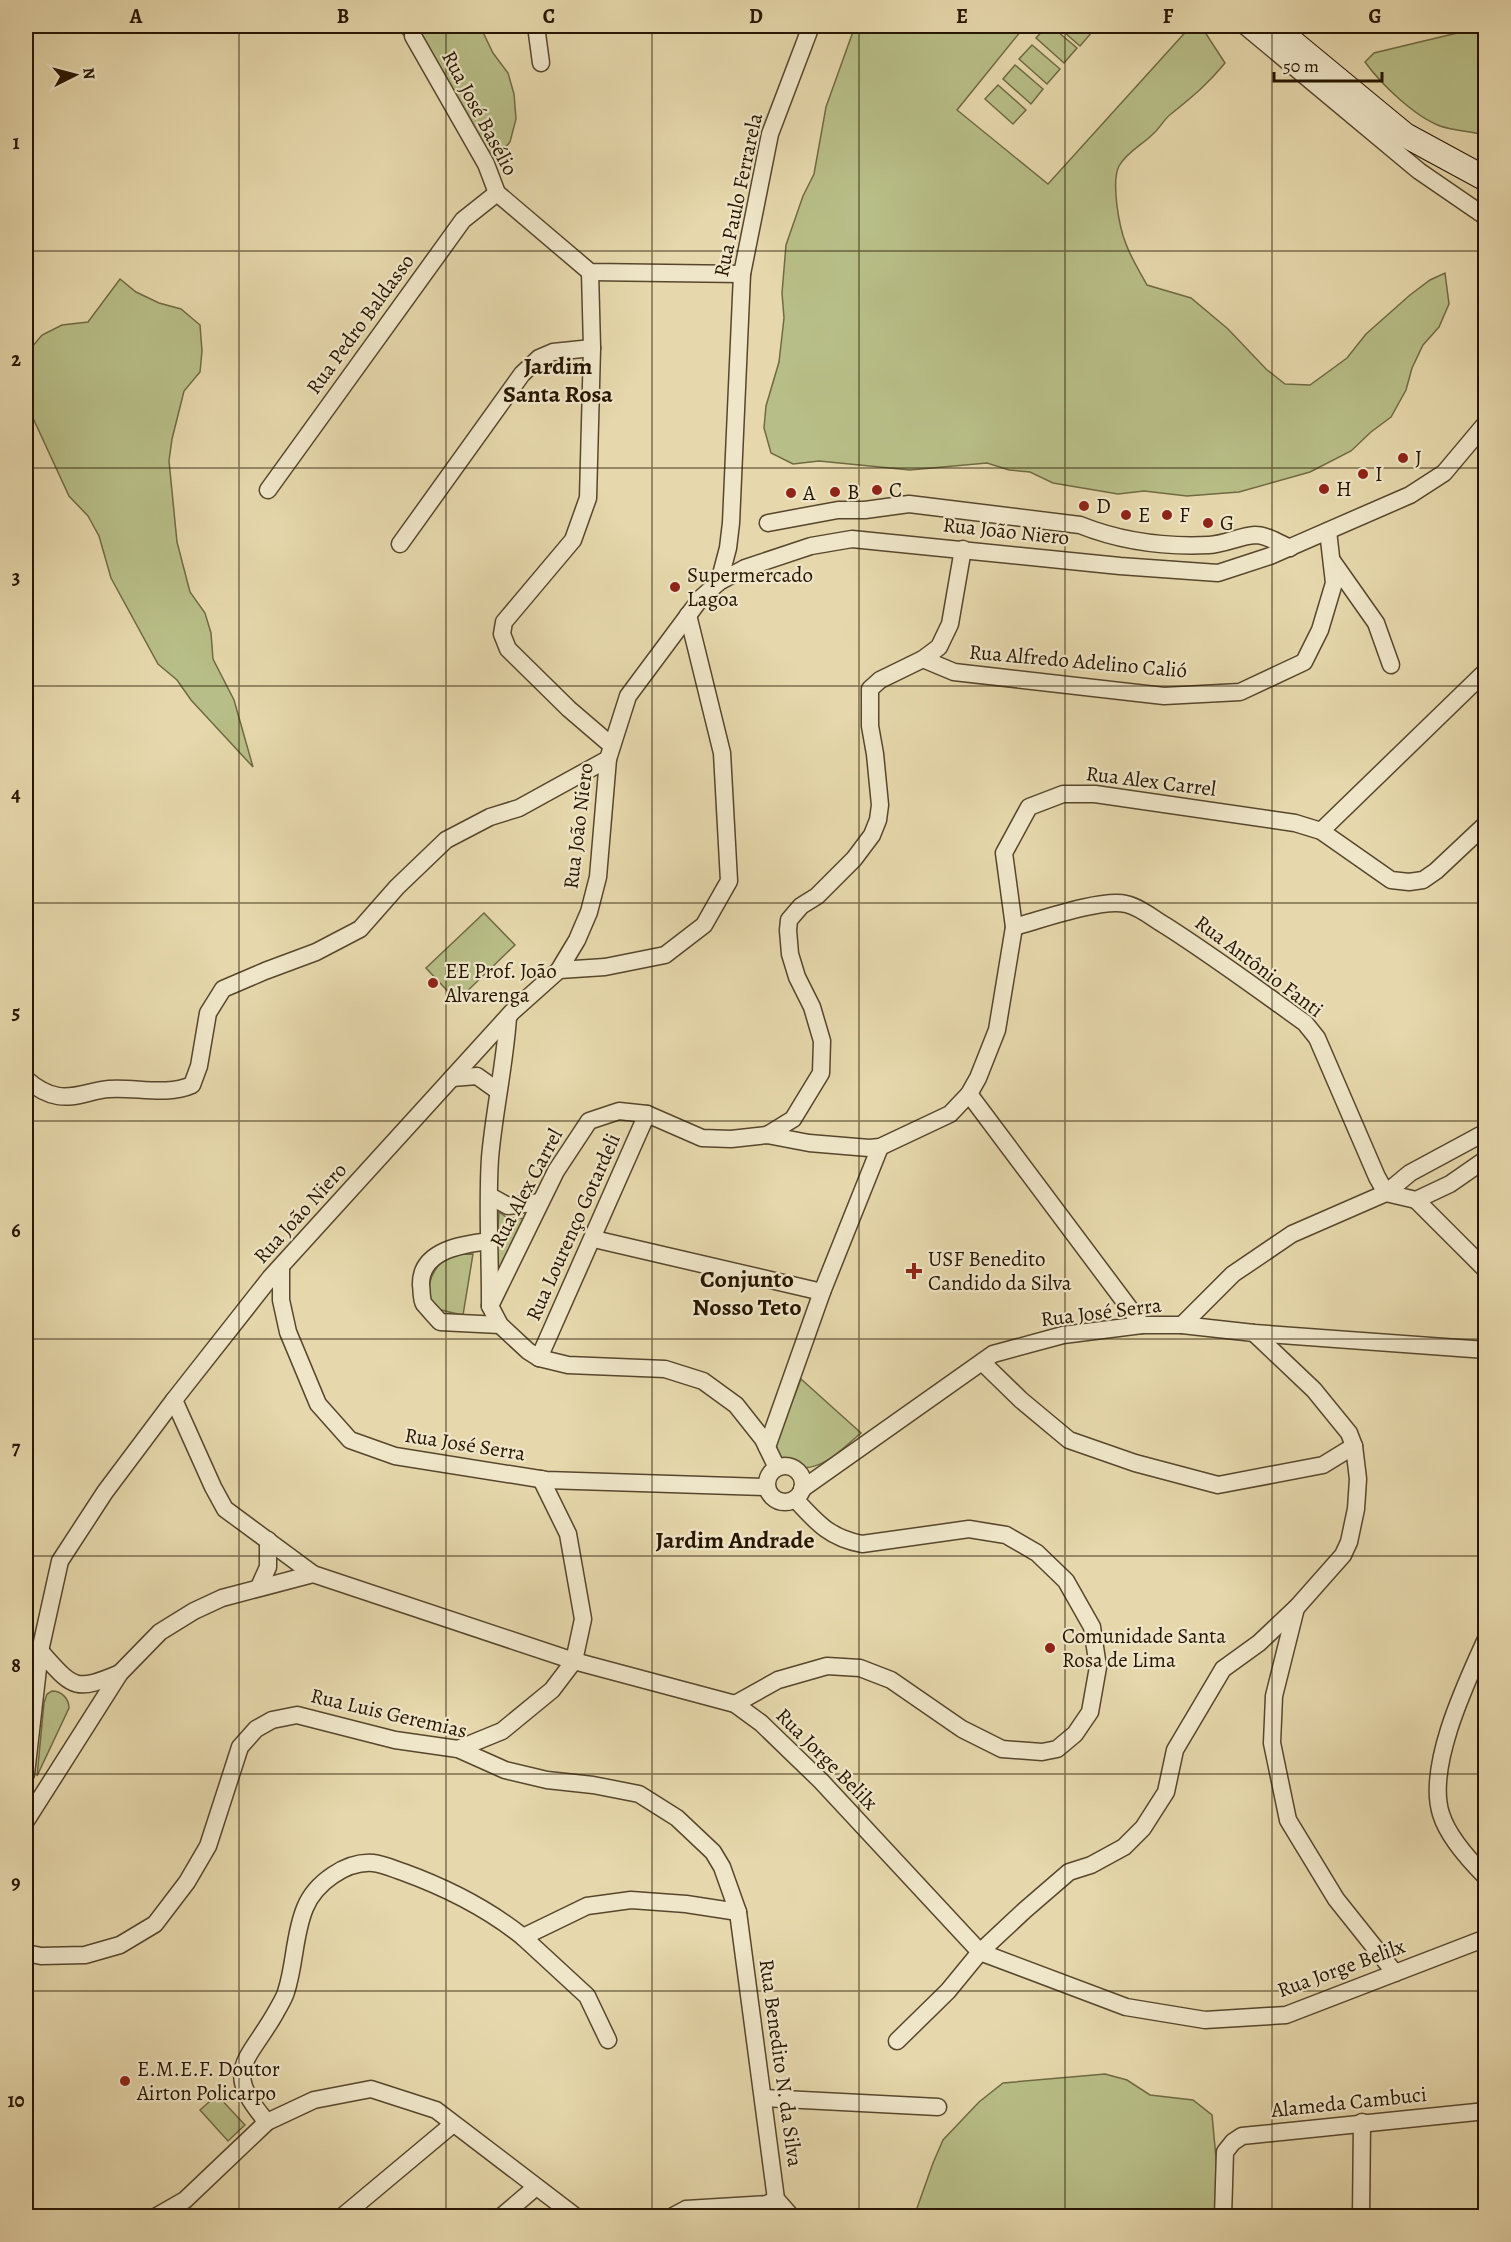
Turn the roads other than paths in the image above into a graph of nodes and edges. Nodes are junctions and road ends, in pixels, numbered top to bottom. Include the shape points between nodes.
1 (536, 26) edge
2 (811, 26) edge
3 (1245, 26) edge
4 (1273, 26) edge
5 (413, 36) dead end
6 (541, 63) dead end
7 (1485, 179) edge
8 (497, 193) junction
9 (1485, 217) edge
10 (590, 272) junction
11 (742, 274) junction
12 (592, 348) junction
13 (1485, 423) edge
14 (268, 490) dead end
15 (731, 523) junction
16 (768, 523) dead end
17 (1328, 531) junction
18 (400, 544) dead end
19 (1290, 548) junction
20 (963, 549) junction
21 (1331, 558) junction
22 (745, 568) junction
23 (719, 582) junction
24 (688, 615) junction
25 (923, 658) junction
26 (1391, 665) dead end
27 (1485, 671) edge
28 (609, 752) junction
29 (1485, 824) edge
30 (1321, 831) junction
31 (1014, 927) junction
32 (559, 970) junction
33 (508, 1017) junction
34 (452, 1078) junction
35 (26, 1079) edge
36 (498, 1091) junction
37 (969, 1094) junction
38 (647, 1114) junction
39 (1485, 1132) edge
40 (767, 1134) junction
41 (880, 1147) junction
42 (1485, 1159) edge
43 (1386, 1193) junction
44 (490, 1196) junction
45 (1416, 1200) junction
46 (540, 1202) junction
47 (594, 1239) junction
48 (489, 1241) junction
49 (281, 1267) junction
50 (1485, 1270) edge
51 (822, 1292) junction
52 (490, 1306) junction
53 (500, 1325) junction
54 (1142, 1325) junction
55 (1182, 1325) junction
56 (1254, 1333) junction
57 (1485, 1350) edge
58 (539, 1358) junction
59 (982, 1362) junction
60 (174, 1400) junction
61 (1354, 1446) junction
62 (767, 1448) junction
63 (777, 1468) junction
64 (542, 1479) junction
65 (767, 1486) junction
66 (799, 1494) junction
67 (268, 1540) junction
68 (313, 1574) junction
69 (259, 1587) junction
70 (1297, 1607) junction
71 (1485, 1639) edge
72 (40, 1651) junction
73 (574, 1661) junction
74 (120, 1673) junction
75 (735, 1704) junction
76 (458, 1749) junction
77 (26, 1774) edge
78 (26, 1821) edge
79 (1485, 1877) edge
80 (738, 1912) junction
81 (523, 1937) junction
82 (1485, 1938) edge
83 (980, 1952) junction
84 (26, 1953) edge
85 (1395, 1973) junction
86 (608, 2040) dead end
87 (897, 2041) dead end
88 (764, 2098) junction
89 (938, 2107) dead end
90 (1485, 2111) edge
91 (267, 2122) junction
92 (1362, 2122) junction
93 (453, 2124) junction
94 (536, 2187) junction
95 (776, 2199) junction
96 (157, 2217) edge
97 (343, 2217) edge
98 (502, 2217) edge
99 (575, 2217) edge
100 (673, 2217) edge
101 (790, 2217) edge
102 (1223, 2217) edge
103 (1361, 2217) edge

1 - 6 street
2 - 11 street, Rua Paulo Ferrarela via 770,134
3 - 9 street via 1419,171
4 - 7 main road via 1405,135
5 - 8 street, Rua José Basélio via 486,164
8 - 10 street, Rua José Basélio
8 - 14 street, Rua Pedro Baldasso via 463,220
10 - 11 street
10 - 12 street
11 - 15 street, Rua Paulo Ferrarela
12 - 18 street via 554,352 539,358 522,375
12 - 28 street via 588,498 573,540 504,622 502,634 508,649
13 - 17 street, Rua João Niero via 1444,473 1410,495
15 - 22 street, Rua Paulo Ferrarela
15 - 23 street, Rua Paulo Ferrarela
16 - 19 street via 838,510 909,504 1080,525 1103,534 1148,541 1210,545 1254,535
17 - 19 street, Rua João Niero
17 - 21 street, Rua Alfredo Adelino Calió
19 - 20 street, Rua João Niero via 1218,573
20 - 22 street, Rua João Niero via 852,539 811,546
20 - 25 street via 950,624 939,647
21 - 25 street, Rua Alfredo Adelino Calió via 1334,583 1320,630 1304,662 1240,692 1164,696 954,672
21 - 26 street via 1376,623
22 - 23 street, Rua João Niero
23 - 24 street, Rua João Niero
24 - 28 street, Rua João Niero via 628,696
24 - 32 street via 722,753 729,881 704,925 665,955 605,967
25 - 40 street via 870,689 870,726 880,805 872,835 854,859 789,920 790,954 822,1041 821,1073 793,1119
27 - 30 street
28 - 32 street, Rua João Niero via 598,877 585,921
28 - 35 street via 519,808 490,817 446,840 360,928 316,952 223,989 208,1013 192,1085 180,1090 106,1089 75,1097 39,1090
29 - 30 street, Rua Alex Carrel via 1436,871 1423,880 1409,882 1391,880
30 - 31 street, Rua Alex Carrel via 1295,823 1095,794 1064,794 1029,807 1004,853
31 - 37 street, Rua Alex Carrel via 997,1030
31 - 43 street, Rua Antônio Fanti via 1100,905 1126,904 1189,941 1305,1023 1317,1038
32 - 33 street, Rua João Niero
33 - 34 street, Rua João Niero
33 - 36 street
34 - 36 street via 477,1076
34 - 49 street, Rua João Niero
36 - 44 street
37 - 41 street, Rua Alex Carrel via 950,1114
37 - 54 street
38 - 40 street, Rua Alex Carrel via 702,1138
38 - 46 street, Rua Alex Carrel via 619,1111 589,1121
38 - 47 street, Rua Lourenço Gotardeli
39 - 43 street via 1410,1173
40 - 41 street, Rua Alex Carrel via 809,1143
41 - 51 street
42 - 45 street via 1450,1184
43 - 45 street
43 - 55 street via 1292,1234 1233,1274
44 - 46 street via 508,1206
44 - 48 street
45 - 50 street
46 - 52 street, Rua Alex Carrel
47 - 51 street
47 - 58 street, Rua Lourenço Gotardeli
48 - 52 street
48 - 53 street via 444,1251 426,1263 421,1281 423,1302 440,1322
49 - 60 street, Rua João Niero
49 - 64 street, Rua José Serra via 281,1300 288,1332 318,1404 350,1440 395,1456
51 - 62 street
52 - 53 street
53 - 58 street
54 - 55 street, Rua José Serra
54 - 59 street, Rua José Serra via 1063,1335 993,1354
55 - 56 street, Rua José Serra
56 - 57 street, Rua José Serra
56 - 61 street via 1314,1390 1349,1433
58 - 62 street via 568,1365 665,1369 703,1381 736,1405
59 - 61 street via 1069,1440 1218,1485 1323,1465
59 - 66 street, Rua José Serra
60 - 67 street, Rua Jorge Belilx via 220,1503
60 - 72 street, Rua João Niero via 105,1492 60,1561
61 - 70 street via 1358,1479 1350,1542
62 - 63 street
63 - 65 street via 769,1475
63 - 66 street via 789,1466 801,1477
64 - 65 street, Rua José Serra
64 - 73 street via 568,1534 583,1619
65 - 66 street via 778,1501
66 - 75 street via 829,1533 845,1540 862,1544 969,1529 1006,1535 1037,1553 1066,1581 1092,1627 1098,1667 1090,1712 1075,1734 1057,1749 1042,1752 1002,1749 962,1729 891,1680 860,1668 827,1666 778,1680
67 - 68 street, Rua Jorge Belilx
67 - 69 street via 268,1567
68 - 69 street
68 - 73 street, Rua Jorge Belilx
69 - 74 street via 222,1598 159,1632
70 - 83 street via 1259,1643 1223,1669 1175,1750 1166,1792 1143,1828 1124,1847 1069,1872
70 - 85 street via 1274,1696 1272,1743 1288,1820 1336,1899
71 - 79 street via 1457,1703 1436,1779 1441,1814 1461,1851
72 - 74 street via 64,1677 78,1684 92,1685
72 - 77 street, Rua João Niero
73 - 75 street, Rua Jorge Belilx
73 - 76 street via 552,1690 502,1731
74 - 78 street
75 - 83 street, Rua Jorge Belilx via 821,1781
76 - 80 street, Rua Luis Geremias via 505,1770 639,1794 677,1818 713,1852
76 - 84 street, Rua Luis Geremias via 395,1740 297,1715 272,1720 256,1729 240,1746 208,1846 155,1924 120,1946 85,1955
80 - 81 street via 631,1900 587,1906
80 - 88 street, Rua Benedito N. da Silva
81 - 86 street via 587,1996
81 - 91 street via 496,1916 459,1896 384,1865 360,1864 323,1882 305,1907 286,1994 248,2054 242,2072 242,2087
82 - 85 street, Rua Jorge Belilx
83 - 85 street, Rua Jorge Belilx via 1126,2007 1205,2020 1286,2015
83 - 87 street via 948,1991
88 - 89 street
88 - 95 street, Rua Benedito N. da Silva
90 - 92 street, Alameda Cambuci
91 - 93 street via 314,2100 370,2089 436,2110
91 - 96 street via 185,2200
92 - 102 street, Alameda Cambuci via 1242,2136 1233,2142 1225,2152
92 - 103 street
93 - 94 street
93 - 97 street
94 - 98 street
94 - 99 street
95 - 100 street via 767,2204 686,2209
95 - 101 street, Rua Benedito N. da Silva

